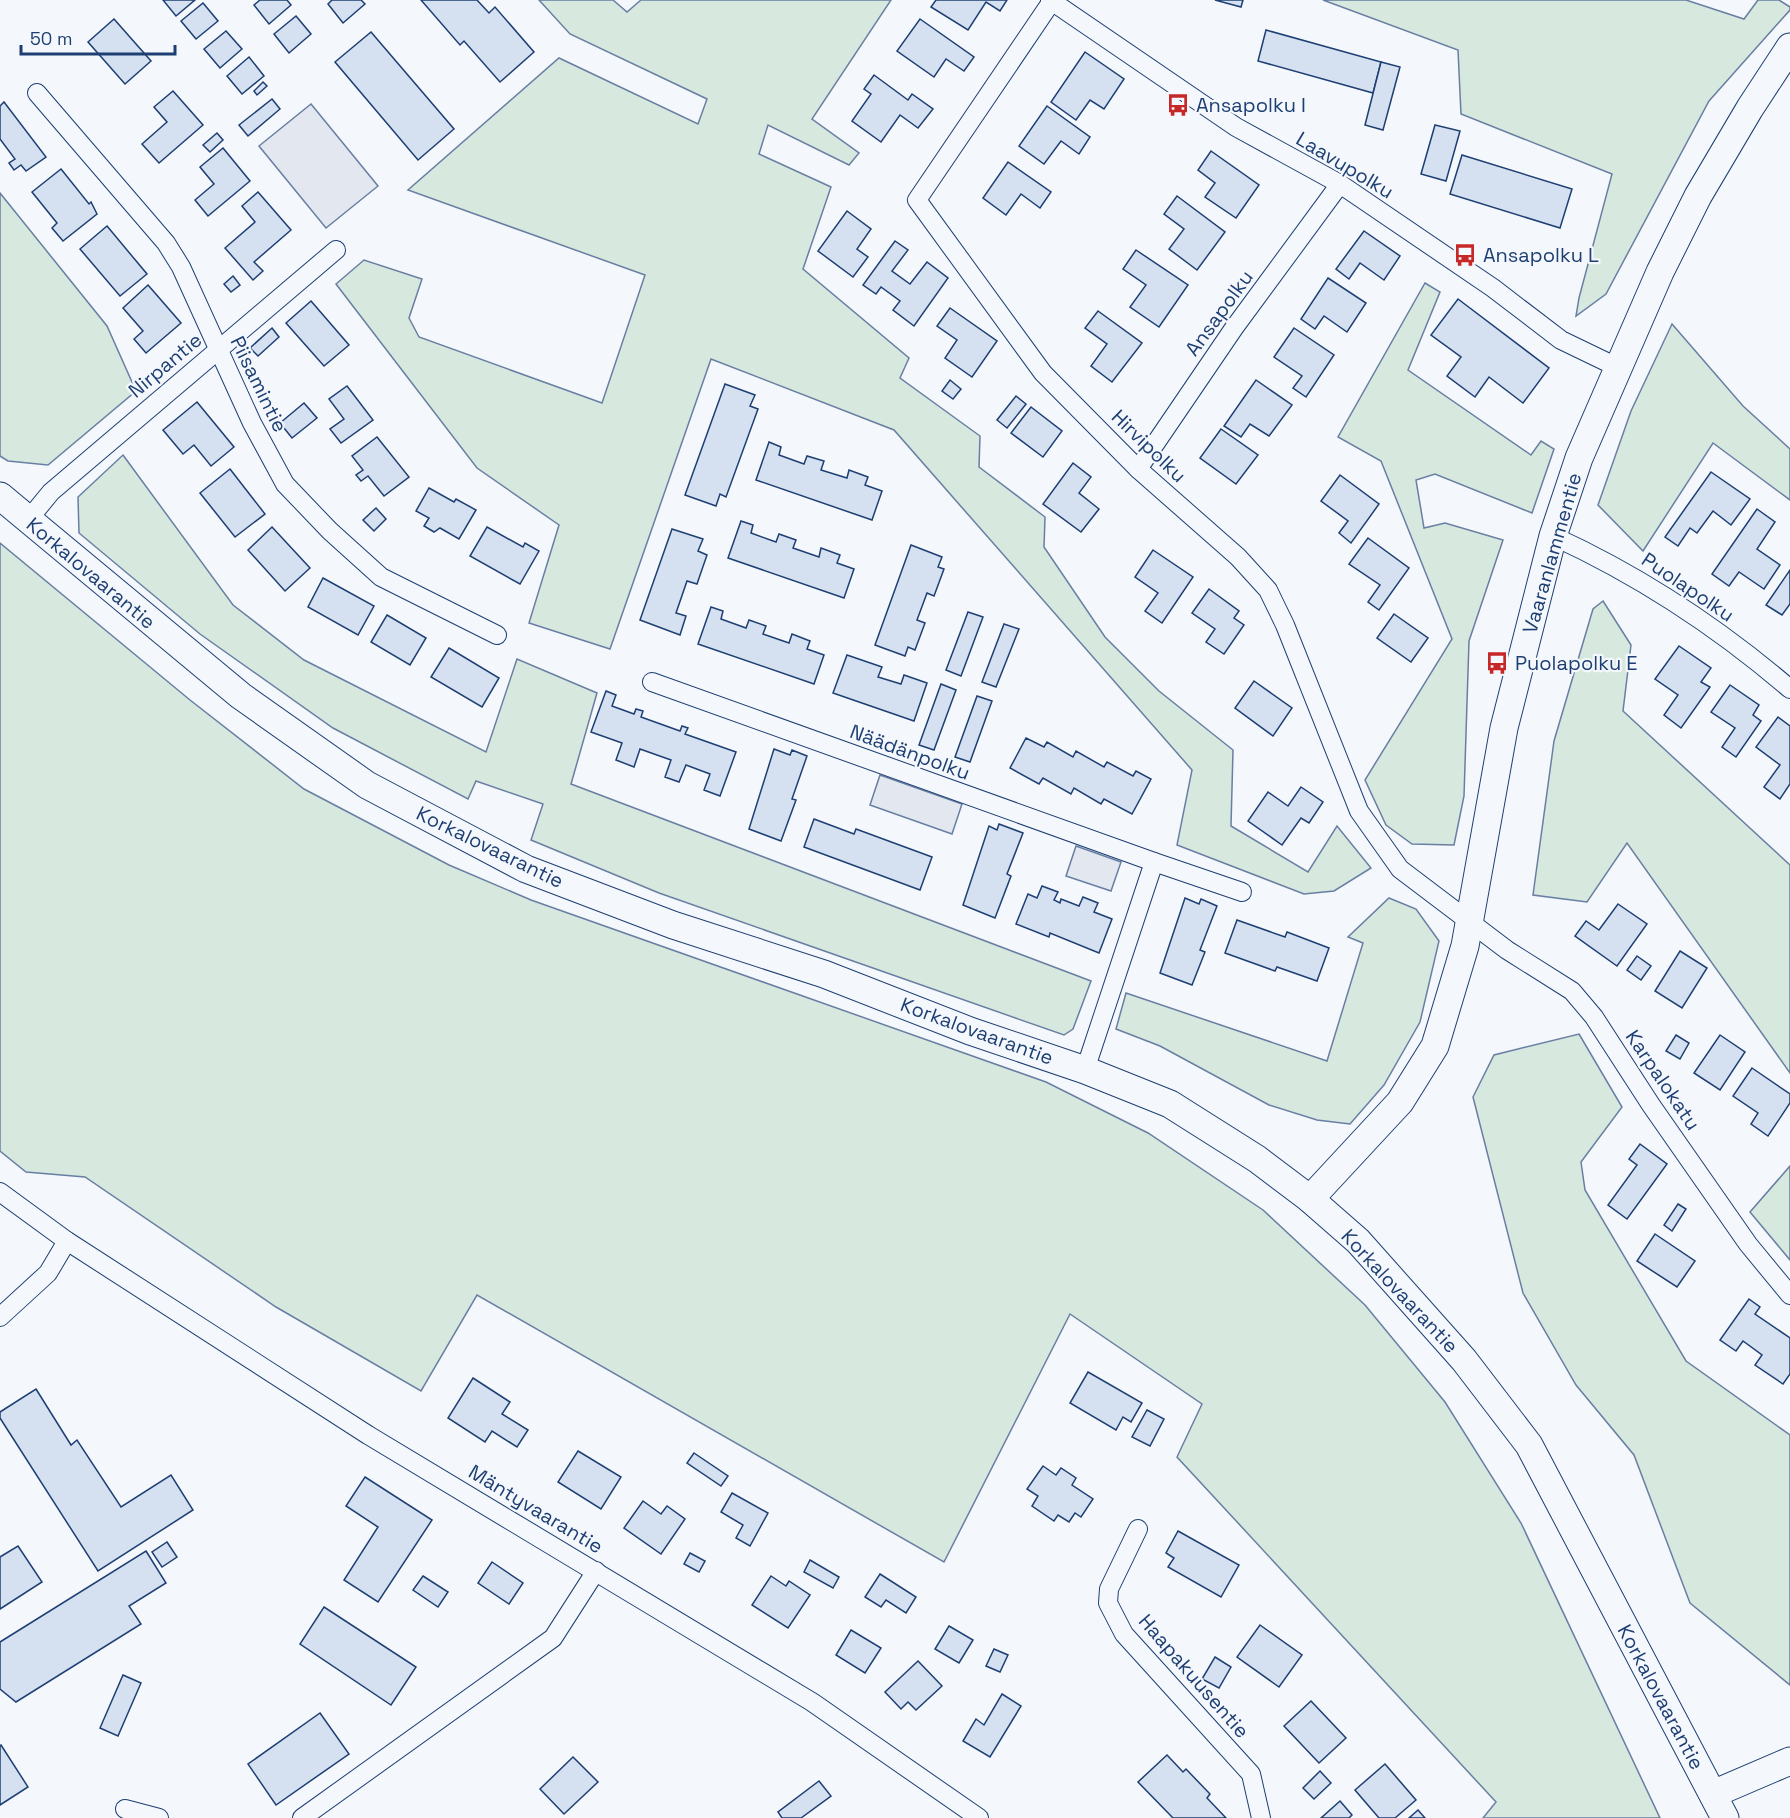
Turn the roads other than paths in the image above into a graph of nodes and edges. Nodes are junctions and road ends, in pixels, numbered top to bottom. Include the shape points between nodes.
1 (1051, 1) edge
2 (1790, 47) edge
3 (37, 93) dead end
4 (1340, 184) junction
5 (336, 250) dead end
6 (218, 350) junction
7 (1617, 367) junction
8 (1138, 469) junction
9 (0, 496) edge
10 (28, 520) junction
11 (1553, 536) junction
12 (497, 635) dead end
13 (652, 682) dead end
14 (1790, 689) edge
15 (1154, 862) junction
16 (1242, 892) dead end
17 (1470, 920) junction
18 (1085, 1070) junction
19 (0, 1192) edge
20 (1310, 1199) junction
21 (67, 1241) junction
22 (1790, 1295) edge
23 (0, 1317) edge
24 (1138, 1529) dead end
25 (596, 1572) junction
26 (1790, 1761) edge
27 (1713, 1794) junction
28 (125, 1809) dead end
29 (969, 1816) edge
30 (159, 1818) edge
31 (302, 1818) edge
32 (1261, 1818) edge
33 (1725, 1818) edge

1 - 4 street, Laavupolku via 1236,128
1 - 8 street, Hirvipolku via 917,201 1043,373
2 - 7 street, Vaaranlammentie via 1698,196
3 - 6 street, Piisamintie via 166,243 181,267
4 - 7 street, Laavupolku via 1493,288 1561,340
4 - 8 street, Ansapolku via 1234,328
5 - 6 street, Nirpantie
6 - 10 street, Nirpantie via 51,492
6 - 12 street, Piisamintie via 285,484 323,524 381,577
7 - 11 street, Vaaranlammentie via 1579,458
8 - 17 street, Hirvipolku via 1238,557 1268,590 1371,831 1400,869
9 - 10 street, Korkalovaarantie
10 - 18 street, Korkalovaarantie via 241,696 367,785 526,869
11 - 14 street, Puolapolku via 1628,573
11 - 17 street, Vaaranlammentie via 1504,728
13 - 15 street, Näädänpolku
15 - 16 street, Näädänpolku
15 - 18 street
17 - 20 street, Vaaranlammentie via 1466,946 1435,1046 1400,1102
17 - 22 street, Karpalokatu via 1507,950 1572,991 1594,1017 1748,1244
18 - 20 street, Korkalovaarantie via 1170,1104 1257,1159
19 - 21 street, Mäntyvaarantie
20 - 27 street, Korkalovaarantie via 1358,1241 1449,1343 1529,1445
21 - 23 street via 48,1273
21 - 25 street, Mäntyvaarantie via 368,1435
24 - 32 street, Haapakuusentie via 1109,1589 1108,1603 1124,1634 1251,1774
25 - 29 street, Mäntyvaarantie via 812,1702
25 - 31 street via 553,1638
26 - 27 street
27 - 33 street, Korkalovaarantie
28 - 30 street

